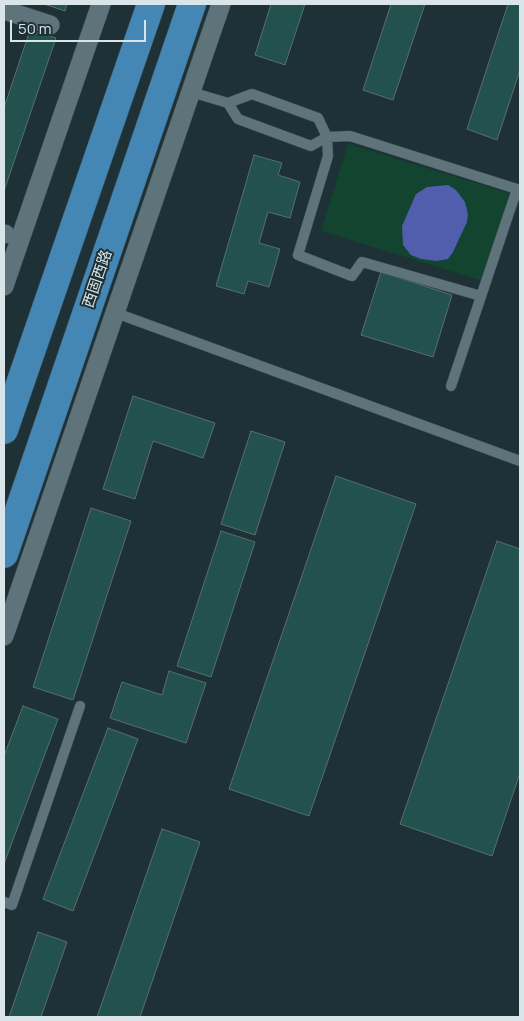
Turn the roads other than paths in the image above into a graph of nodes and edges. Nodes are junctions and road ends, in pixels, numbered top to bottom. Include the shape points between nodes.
1 (101, 4) edge
2 (151, 4) edge
3 (192, 4) edge
4 (222, 5) edge
5 (4, 10) edge
6 (50, 25) dead end
7 (191, 92) junction
8 (228, 104) junction
9 (327, 137) junction
10 (519, 189) edge
11 (4, 286) edge
12 (481, 296) junction
13 (116, 313) junction
14 (451, 386) dead end
15 (4, 430) edge
16 (520, 461) edge
17 (4, 554) edge
18 (4, 636) edge
19 (80, 706) dead end
20 (4, 902) edge

1 - 11 street
2 - 15 main road
3 - 17 main road, 西固西路
4 - 7 street
5 - 6 street
7 - 8 lane
7 - 13 street
8 - 9 lane via 238,119 311,146
8 - 9 lane via 252,94 318,118
9 - 10 lane via 350,136
9 - 12 lane via 328,156 298,256 352,276 362,262
10 - 12 lane
12 - 14 lane
13 - 16 lane
13 - 18 street
19 - 20 lane via 12,905

